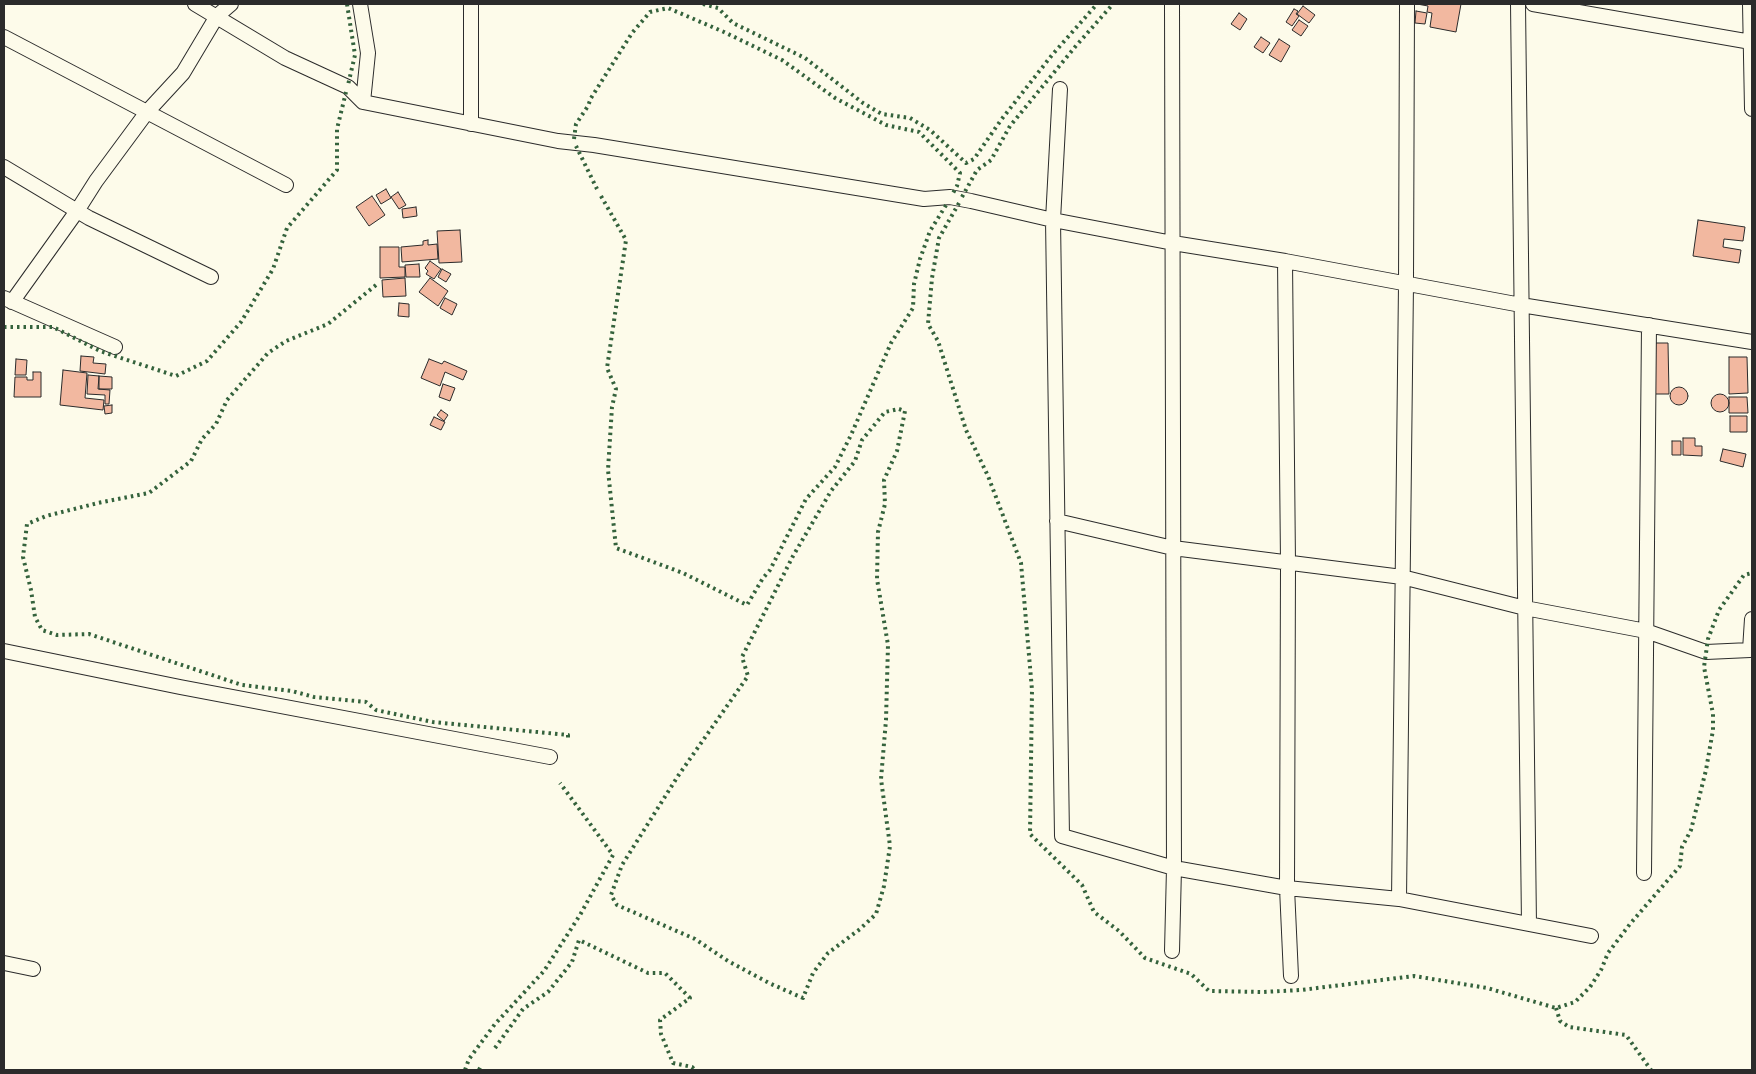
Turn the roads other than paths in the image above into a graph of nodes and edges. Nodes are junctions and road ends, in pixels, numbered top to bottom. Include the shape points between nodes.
1 (194, 4) edge
2 (231, 4) edge
3 (360, 4) edge
4 (471, 4) edge
5 (1172, 4) edge
6 (1407, 4) edge
7 (1518, 4) edge
8 (1533, 4) edge
9 (1750, 4) edge
10 (217, 16) junction
11 (4, 37) edge
12 (1751, 42) junction
13 (1060, 89) dead end
14 (363, 102) junction
15 (1752, 109) edge
16 (147, 112) junction
17 (471, 124) junction
18 (4, 167) edge
19 (286, 184) dead end
20 (77, 211) junction
21 (1052, 220) junction
22 (1173, 243) junction
23 (1286, 262) junction
24 (211, 277) dead end
25 (1406, 284) junction
26 (8, 300) edge
27 (1521, 305) junction
28 (1649, 325) junction
29 (1752, 342) edge
30 (115, 347) dead end
31 (1057, 521) junction
32 (1173, 548) junction
33 (1288, 563) junction
34 (1402, 577) junction
35 (1525, 608) junction
36 (1752, 619) edge
37 (1646, 631) junction
38 (4, 651) edge
39 (550, 757) dead end
40 (1174, 868) junction
41 (1644, 873) dead end
42 (1287, 888) junction
43 (1399, 899) junction
44 (1529, 924) junction
45 (1591, 936) dead end
46 (1172, 951) dead end
47 (4, 963) edge
48 (33, 969) dead end
49 (1290, 976) dead end

1 - 10 street
2 - 10 street
3 - 14 street via 368,53
4 - 17 street
5 - 22 street
6 - 25 street
7 - 27 street
8 - 12 street
9 - 12 street
10 - 14 street via 285,58 348,88
10 - 16 street via 183,73
11 - 16 street
12 - 15 street
13 - 21 street
14 - 17 street
16 - 19 street
16 - 20 street
17 - 21 street via 558,141 924,199 950,197
18 - 20 street
20 - 24 street
20 - 26 street
21 - 22 street
21 - 31 street
22 - 23 street
22 - 32 street
23 - 25 street
23 - 33 street
25 - 27 street
25 - 34 street
26 - 30 street
27 - 28 street
27 - 35 street
28 - 29 street
28 - 37 street
31 - 32 street
31 - 40 street via 1062,836
32 - 33 street
32 - 40 street
33 - 34 street
33 - 42 street
34 - 35 street
34 - 43 street
35 - 37 street
35 - 44 street
36 - 37 street via 1750,650 1706,652
37 - 41 street
38 - 39 street
40 - 42 street
40 - 46 street
42 - 43 street
42 - 49 street
43 - 44 street
44 - 45 street
47 - 48 street

